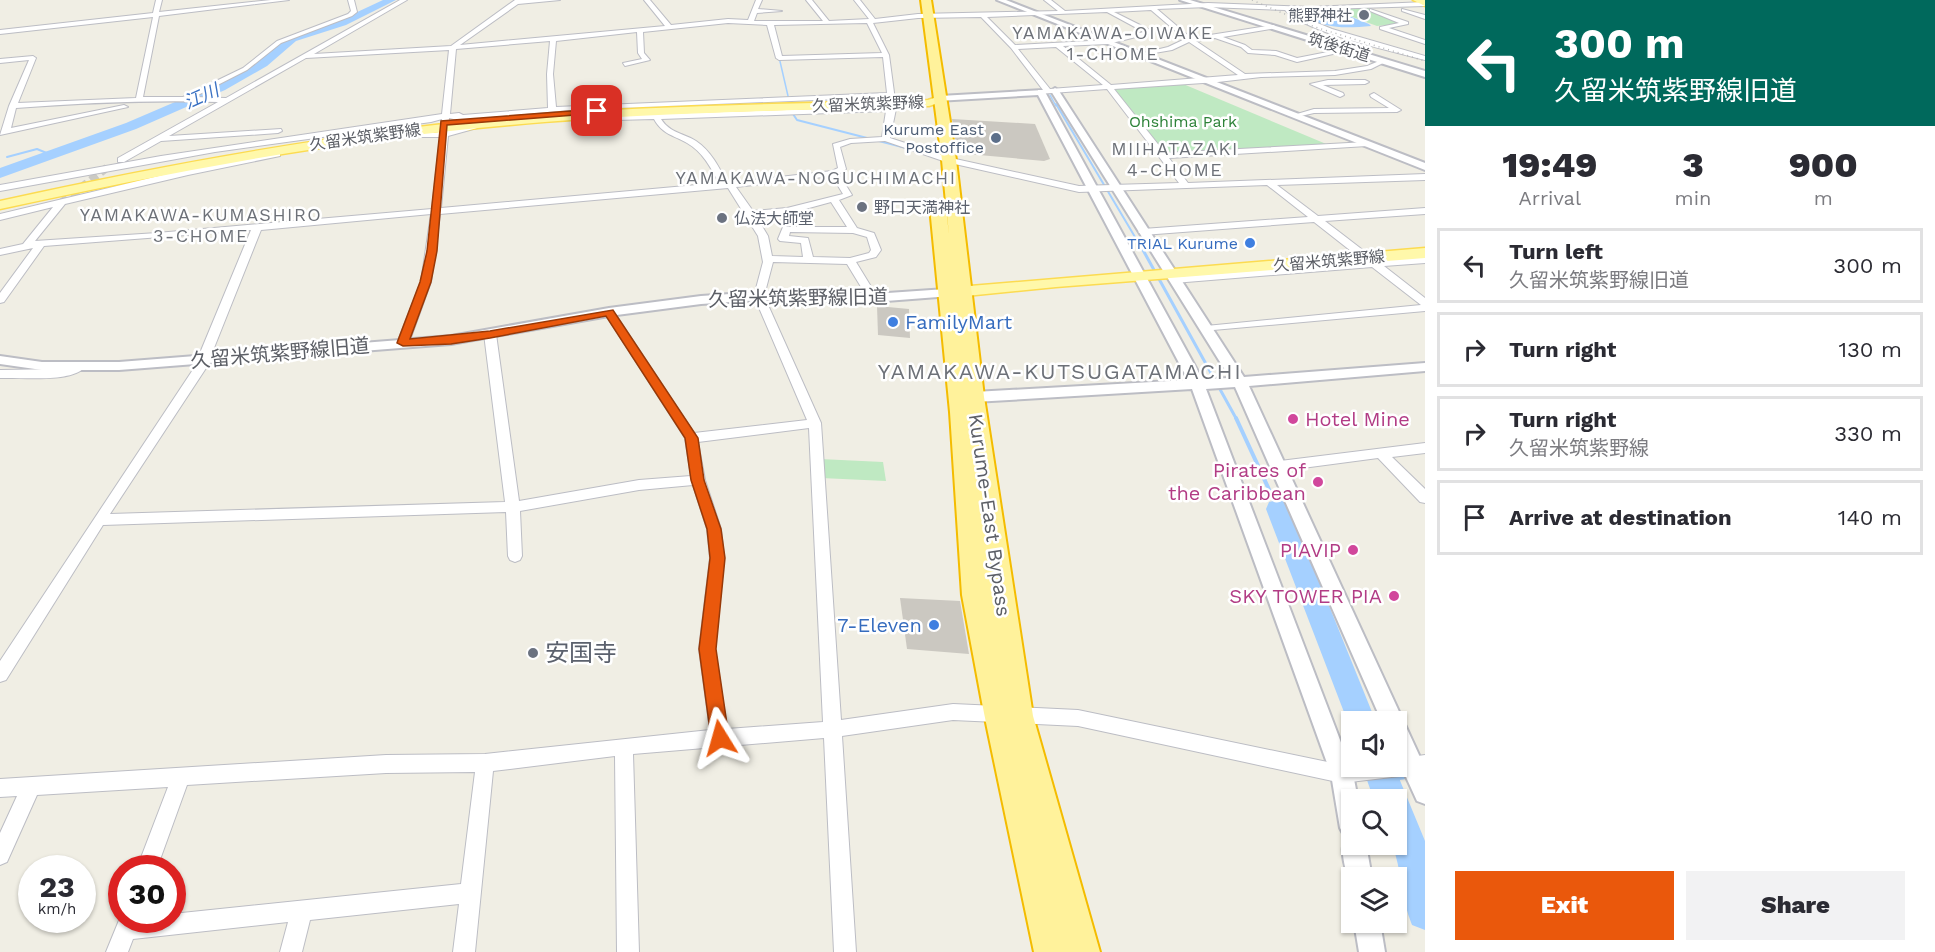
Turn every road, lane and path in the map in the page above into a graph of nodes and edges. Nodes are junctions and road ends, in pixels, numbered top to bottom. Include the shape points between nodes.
1 (159, 0) edge
2 (286, 0) edge
3 (351, 0) edge
4 (404, 0) edge
5 (557, 0) edge
6 (647, 0) edge
7 (759, 0) edge
8 (809, 0) edge
9 (857, 0) edge
10 (1000, 0) edge
11 (1008, 0) edge
12 (1047, 0) edge
13 (1121, 0) edge
14 (1183, 0) edge
15 (1296, 0) edge
16 (1316, 0) edge
17 (1418, 0) edge
18 (518, 1) edge
19 (1425, 4) edge
20 (1203, 5) junction
21 (1393, 6) junction
22 (922, 8) edge
23 (1368, 8) junction
24 (1153, 9) junction
25 (1291, 9) junction
26 (1311, 9) junction
27 (1324, 9) junction
28 (1138, 10) junction
29 (757, 11) junction
30 (779, 11) dead end
31 (1108, 11) junction
32 (1064, 13) junction
33 (156, 14) junction
34 (1040, 14) junction
35 (983, 16) junction
36 (1425, 17) edge
37 (751, 21) junction
38 (871, 21) junction
39 (827, 22) junction
40 (770, 23) junction
41 (669, 26) junction
42 (1274, 27) junction
43 (640, 30) junction
44 (1391, 31) junction
45 (0, 32) edge
46 (1215, 36) junction
47 (1425, 36) edge
48 (1365, 37) dead end
49 (1411, 38) junction
50 (553, 39) junction
51 (1189, 40) junction
52 (1398, 40) dead end
53 (1111, 42) junction
54 (1425, 42) edge
55 (1058, 45) junction
56 (453, 46) junction
57 (1013, 47) junction
58 (1347, 50) junction
59 (1394, 50) junction
60 (1145, 54) junction
61 (886, 55) junction
62 (306, 56) junction
63 (1308, 57) junction
64 (1369, 57) junction
65 (1425, 58) edge
66 (0, 61) edge
67 (1384, 61) junction
68 (1329, 62) dead end
69 (625, 64) dead end
70 (1340, 64) dead end
71 (1361, 70) junction
72 (1297, 74) junction
73 (1425, 74) edge
74 (1244, 76) junction
75 (1202, 80) junction
76 (1218, 82) junction
77 (1365, 82) dead end
78 (1317, 85) junction
79 (1109, 87) junction
80 (1048, 91) junction
81 (1340, 95) dead end
82 (1374, 95) dead end
83 (168, 99) junction
84 (184, 99) junction
85 (228, 100) junction
86 (932, 100) junction
87 (891, 102) junction
88 (13, 106) junction
89 (552, 110) junction
90 (655, 110) junction
91 (1301, 114) junction
92 (444, 125) junction
93 (377, 127) junction
94 (3, 132) edge
95 (886, 139) junction
96 (158, 140) junction
97 (1367, 144) junction
98 (943, 156) junction
99 (1164, 156) junction
100 (1425, 165) edge
101 (110, 166) junction
102 (834, 173) junction
103 (1425, 177) edge
104 (1267, 182) junction
105 (727, 185) junction
106 (1186, 186) junction
107 (0, 188) edge
108 (1092, 189) junction
109 (1119, 189) junction
110 (833, 198) junction
111 (0, 199) edge
112 (61, 203) junction
113 (0, 205) edge
114 (435, 211) junction
115 (1425, 211) edge
116 (776, 212) junction
117 (751, 214) junction
118 (0, 217) edge
119 (1316, 219) junction
120 (257, 227) junction
121 (786, 229) junction
122 (854, 230) junction
123 (1143, 232) junction
124 (41, 243) junction
125 (28, 244) junction
126 (0, 252) edge
127 (1425, 253) edge
128 (769, 259) junction
129 (809, 260) junction
130 (1425, 260) edge
131 (850, 261) junction
132 (1370, 261) junction
133 (1142, 275) junction
134 (1172, 277) junction
135 (955, 292) junction
136 (759, 296) junction
137 (873, 298) junction
138 (0, 300) edge
139 (1425, 303) edge
140 (1425, 308) edge
141 (609, 312) junction
142 (1206, 329) junction
143 (490, 334) junction
144 (403, 343) junction
145 (0, 348) edge
146 (206, 359) junction
147 (0, 360) edge
148 (1425, 367) edge
149 (78, 368) junction
150 (0, 374) edge
151 (1240, 382) junction
152 (1197, 383) junction
153 (974, 397) junction
154 (815, 423) junction
155 (692, 438) junction
156 (1425, 448) edge
157 (1383, 454) junction
158 (1280, 466) junction
159 (698, 480) junction
160 (1425, 498) edge
161 (513, 507) junction
162 (99, 520) junction
163 (515, 556) dead end
164 (0, 675) edge
165 (1388, 711) edge
166 (1008, 715) junction
167 (834, 729) junction
168 (720, 738) junction
169 (1407, 746) edge
170 (624, 747) junction
171 (485, 763) junction
172 (1419, 765) edge
173 (1341, 771) edge
174 (1341, 774) edge
175 (181, 776) junction
176 (31, 786) junction
177 (0, 788) edge
178 (1425, 793) edge
179 (0, 855) edge
180 (152, 855) edge
181 (471, 893) junction
182 (302, 909) junction
183 (186, 919) edge
184 (124, 933) edge
185 (1369, 933) edge
186 (117, 952) edge
187 (291, 952) edge
188 (464, 952) edge
189 (628, 952) edge
190 (845, 952) edge
191 (1052, 952) edge
192 (1082, 952) edge
193 (1372, 952) edge

1 - 33 street
2 - 33 street
3 - 84 street via 354,12 350,15 279,42 245,69
4 - 62 street
5 - 18 street
6 - 41 street
7 - 29 street
8 - 39 street
9 - 38 street
10 - 34 street
11 - 34 street
12 - 32 street
13 - 28 street
14 - 20 street, 筑後街道
15 - 26 street
16 - 27 street
17 - 19 main road
18 - 56 street
19 - 21 street
20 - 24 street
20 - 25 street
20 - 42 street, 筑後街道
21 - 23 street
21 - 36 street
22 - 35 street
22 - 38 street
22 - 86 highway, Kurume-East Bypass
23 - 27 street
23 - 44 street via 1406,23 1382,28
24 - 28 street
24 - 51 street
25 - 26 street
25 - 59 street via 1287,11 1295,16
26 - 27 street
28 - 31 street
29 - 30 street
29 - 37 street
31 - 32 street
31 - 53 street via 1150,32
32 - 34 street
33 - 45 street
33 - 83 street via 139,99
34 - 35 street
34 - 53 street
35 - 57 street
37 - 40 street
37 - 41 street
38 - 39 street
38 - 61 street
39 - 40 street
40 - 61 street via 779,58
41 - 43 street
42 - 46 street
42 - 58 street, 筑後街道
43 - 50 street
43 - 69 street via 641,53 647,60
44 - 48 street
44 - 49 street
46 - 51 street
46 - 63 street via 1250,52 1276,53 1297,60
47 - 49 street
49 - 52 street
49 - 54 street
50 - 56 street
50 - 89 street
51 - 60 street
51 - 74 street
53 - 55 street
53 - 60 street
53 - 75 street
55 - 57 street
55 - 79 street
56 - 62 street
56 - 92 street
57 - 80 street
58 - 63 street
58 - 64 street, 筑後街道
59 - 64 street
59 - 65 street
60 - 76 street
61 - 87 street
62 - 85 street
63 - 68 street
64 - 67 street, 筑後街道
66 - 88 street via 33,58
67 - 71 street
67 - 73 street, 筑後街道
70 - 71 street
71 - 72 street
72 - 74 street
72 - 78 street
74 - 76 street
75 - 76 street
75 - 79 street
75 - 97 street
76 - 91 street
77 - 78 street
78 - 81 street
79 - 80 street
79 - 99 street
80 - 86 street
80 - 108 street
80 - 109 street
82 - 91 street via 1397,110
83 - 84 street
83 - 88 street
83 - 94 street
84 - 85 street
85 - 96 street
86 - 87 main road, 久留米筑紫野線
86 - 98 highway, Kurume-East Bypass
87 - 90 main road, 久留米筑紫野線
87 - 95 street
88 - 94 street
89 - 90 street
89 - 92 street via 458,118 459,115
90 - 92 main road, 久留米筑紫野線
90 - 105 street via 668,134 695,144
91 - 100 street
92 - 93 street via 431,120
92 - 111 main road, 久留米筑紫野線 via 240,152
92 - 112 street via 432,136 430,133 379,138 290,152
92 - 113 main road, 久留米筑紫野線 via 221,159
92 - 114 street
93 - 96 street via 371,124
93 - 101 street
95 - 98 street
95 - 102 street via 850,141 836,146 843,169
96 - 101 street
97 - 99 street
97 - 100 street
98 - 108 street
98 - 135 highway, Kurume-East Bypass
99 - 106 street
101 - 107 street
102 - 105 street
102 - 110 street via 848,195
103 - 104 street
104 - 106 street
104 - 119 street
105 - 114 street
105 - 117 street
106 - 109 street
108 - 109 street
108 - 133 street
109 - 123 street
110 - 116 street
110 - 122 street
112 - 118 street
112 - 125 street
114 - 120 street
114 - 144 street via 426,282
115 - 119 street
116 - 117 street
116 - 121 street
117 - 128 street via 765,237
119 - 123 street
119 - 132 street
120 - 124 street
120 - 146 street
121 - 122 street
121 - 129 street via 783,239 805,240
122 - 131 street via 871,235 876,250 873,255
123 - 134 street
124 - 125 street
124 - 138 street
125 - 126 street
127 - 132 main road, 久留米筑紫野線
128 - 129 street
128 - 136 street
129 - 131 street
130 - 132 street
131 - 137 street
132 - 134 main road, 久留米筑紫野線
132 - 139 street
133 - 134 main road, 久留米筑紫野線
133 - 135 main road, 久留米筑紫野線
133 - 152 street
134 - 142 street
135 - 137 street, 久留米筑紫野線旧道
135 - 153 highway, Kurume-East Bypass
135 - 166 highway, Kurume-East Bypass via 975,595
136 - 137 street, 久留米筑紫野線旧道
136 - 141 street, 久留米筑紫野線旧道
136 - 154 street
140 - 142 street
141 - 143 street, 久留米筑紫野線旧道
141 - 155 street
142 - 151 street
143 - 144 street, 久留米筑紫野線旧道
143 - 161 street
144 - 146 street, 久留米筑紫野線旧道
145 - 149 street, 久留米筑紫野線旧道 via 38,357 69,358
146 - 149 street, 久留米筑紫野線旧道
146 - 162 street
147 - 149 street, 久留米筑紫野線旧道
148 - 151 street
149 - 150 street via 66,373
151 - 152 street
151 - 158 street
152 - 153 street
152 - 173 street
153 - 166 highway, Kurume-East Bypass
154 - 155 street
154 - 167 street
155 - 159 street
156 - 157 street
157 - 158 street
157 - 160 street
158 - 165 street
159 - 161 street via 639,485
159 - 168 street via 714,529 717,558 707,649
161 - 162 street
161 - 163 street
162 - 164 street
166 - 167 street via 953,712
166 - 174 street via 1078,718
166 - 191 highway, Kurume-East Bypass
166 - 192 highway, Kurume-East Bypass
167 - 168 street
167 - 190 street
168 - 170 street
169 - 172 street
170 - 171 street
170 - 189 street
171 - 175 street via 386,764
171 - 181 street
172 - 178 street
175 - 176 street
175 - 180 street
176 - 177 street
176 - 179 street
181 - 182 street
181 - 188 street
182 - 183 street
182 - 187 street
184 - 186 street
185 - 193 street

